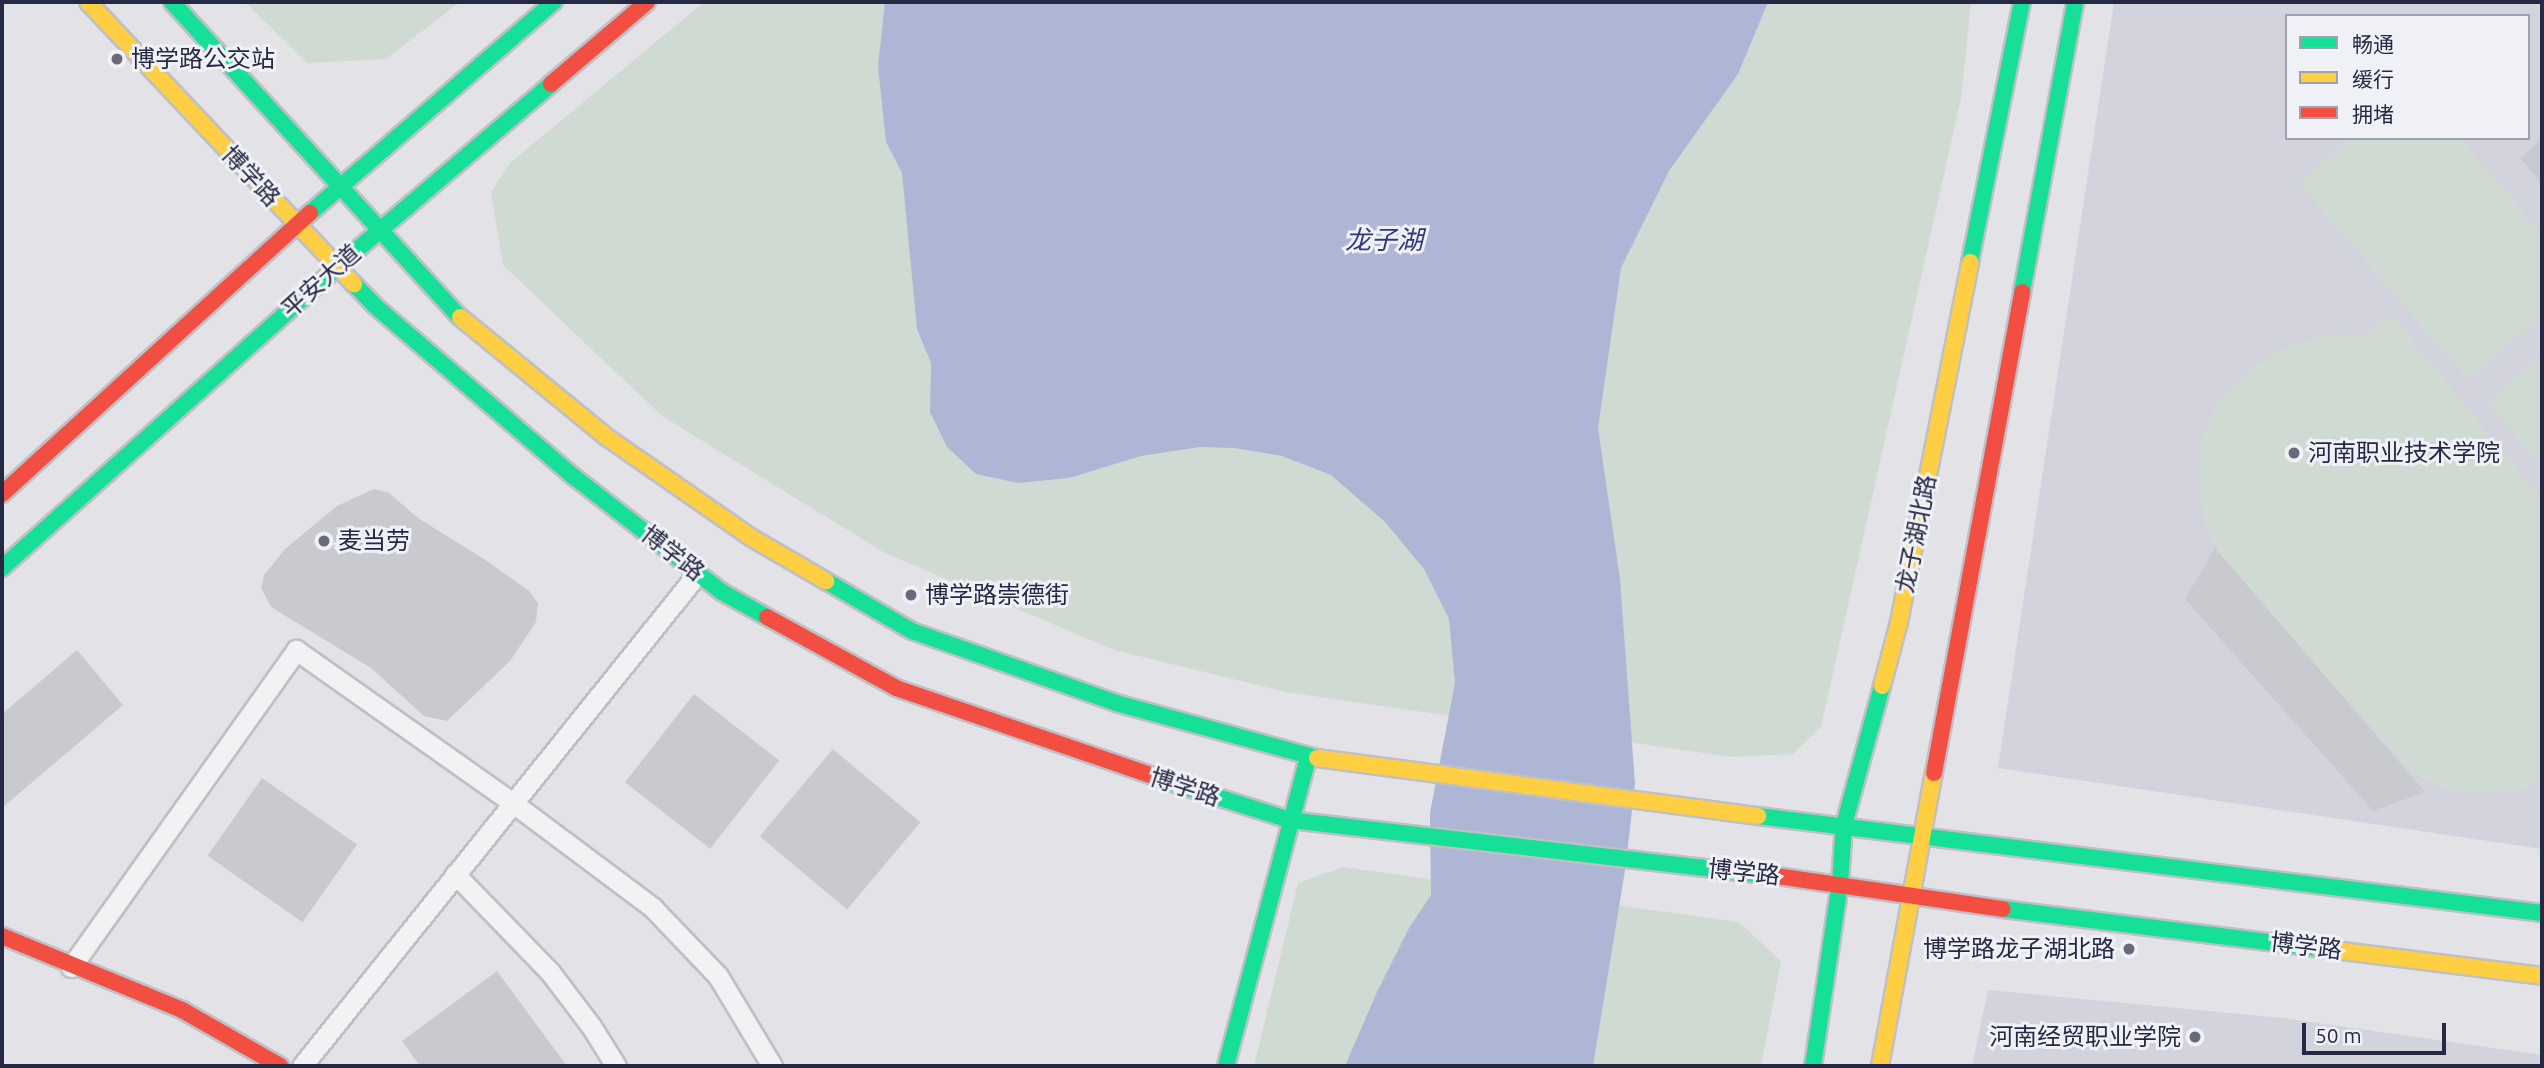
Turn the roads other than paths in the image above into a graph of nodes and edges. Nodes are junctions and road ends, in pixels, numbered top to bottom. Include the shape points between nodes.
1 (88, 2) edge
2 (172, 2) edge
3 (554, 2) edge
4 (647, 2) edge
5 (2022, 2) edge
6 (2075, 2) edge
7 (341, 186) junction
8 (297, 225) junction
9 (379, 230) junction
10 (337, 267) junction
11 (2, 494) edge
12 (2, 568) edge
13 (698, 573) junction
14 (1308, 757) junction
15 (513, 803) junction
16 (1290, 820) junction
17 (1844, 825) junction
18 (1924, 838) junction
19 (455, 874) junction
20 (1840, 883) junction
21 (1913, 898) junction
22 (2542, 913) edge
23 (2, 936) edge
24 (71, 967) junction
25 (2542, 976) edge
26 (279, 1066) edge
27 (302, 1066) edge
28 (616, 1066) edge
29 (772, 1066) edge
30 (1226, 1066) edge
31 (1813, 1066) edge
32 (1880, 1066) edge

1 - 8 main road, 博学路
2 - 7 main road
3 - 7 main road
4 - 9 main road, 平安大道
5 - 17 main road, 龙子湖北路 via 1899,622
6 - 18 main road
7 - 8 main road
7 - 9 main road
8 - 10 main road, 博学路
8 - 11 main road
9 - 10 main road, 平安大道
9 - 14 main road via 468,325 608,438 752,538 912,631 1116,703
10 - 12 main road, 平安大道
10 - 13 main road, 博学路 via 374,305 573,476
13 - 15 street
13 - 16 main road, 博学路 via 722,592 896,688
14 - 16 main road
14 - 17 main road
15 - 19 street
15 - 24 street via 296,650
15 - 29 street via 652,906 718,976
16 - 20 main road, 博学路
16 - 30 main road
17 - 18 main road
17 - 20 main road, 龙子湖北路
18 - 21 main road
18 - 22 main road
19 - 27 street
19 - 28 street via 550,972
20 - 21 main road, 博学路
20 - 31 main road, 龙子湖北路
21 - 25 main road, 博学路
21 - 32 main road
23 - 24 main road
24 - 26 main road via 183,1010

